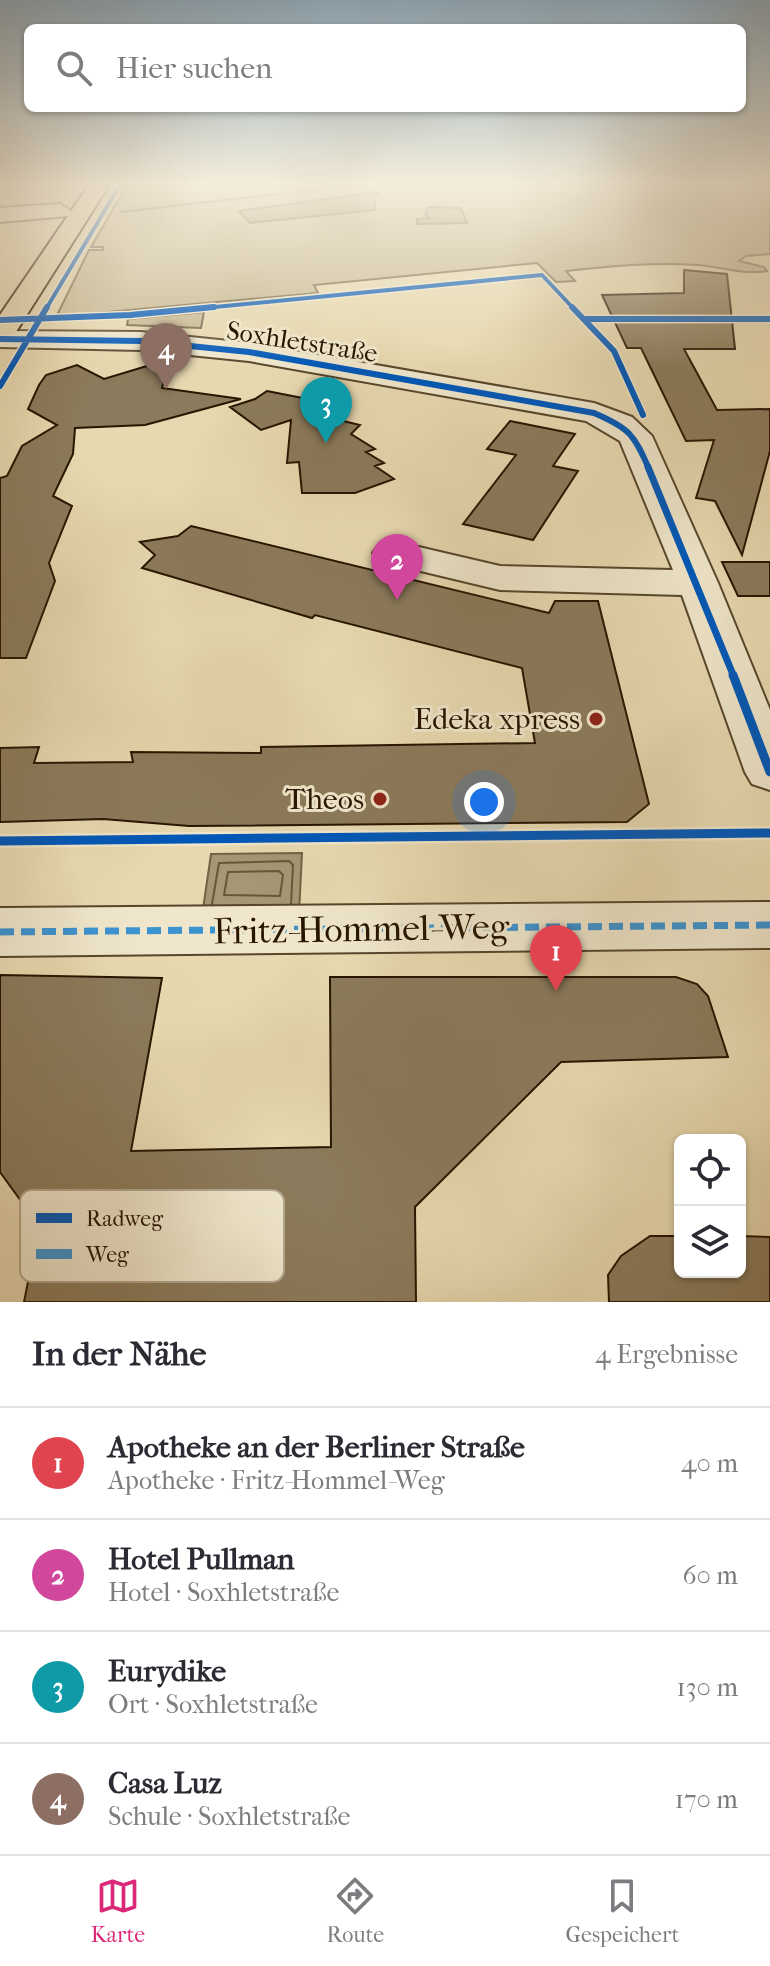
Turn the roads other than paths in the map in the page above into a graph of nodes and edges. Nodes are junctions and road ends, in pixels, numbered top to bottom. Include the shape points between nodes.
1 (36, 246) edge
2 (59, 246) edge
3 (0, 296) edge
4 (0, 337) edge
5 (634, 394) dead end
6 (594, 413) junction
7 (393, 553) dead end
8 (698, 583) junction
9 (770, 772) edge
10 (770, 925) edge
11 (0, 932) edge

1 - 3 main road
2 - 4 main road
4 - 6 street, Soxhletstraße via 153,342 249,352
5 - 6 street via 607,400
6 - 8 street, Soxhletstraße via 635,436
7 - 8 street via 500,578
8 - 9 street, Soxhletstraße
10 - 11 street, Fritz-Hommel-Weg

